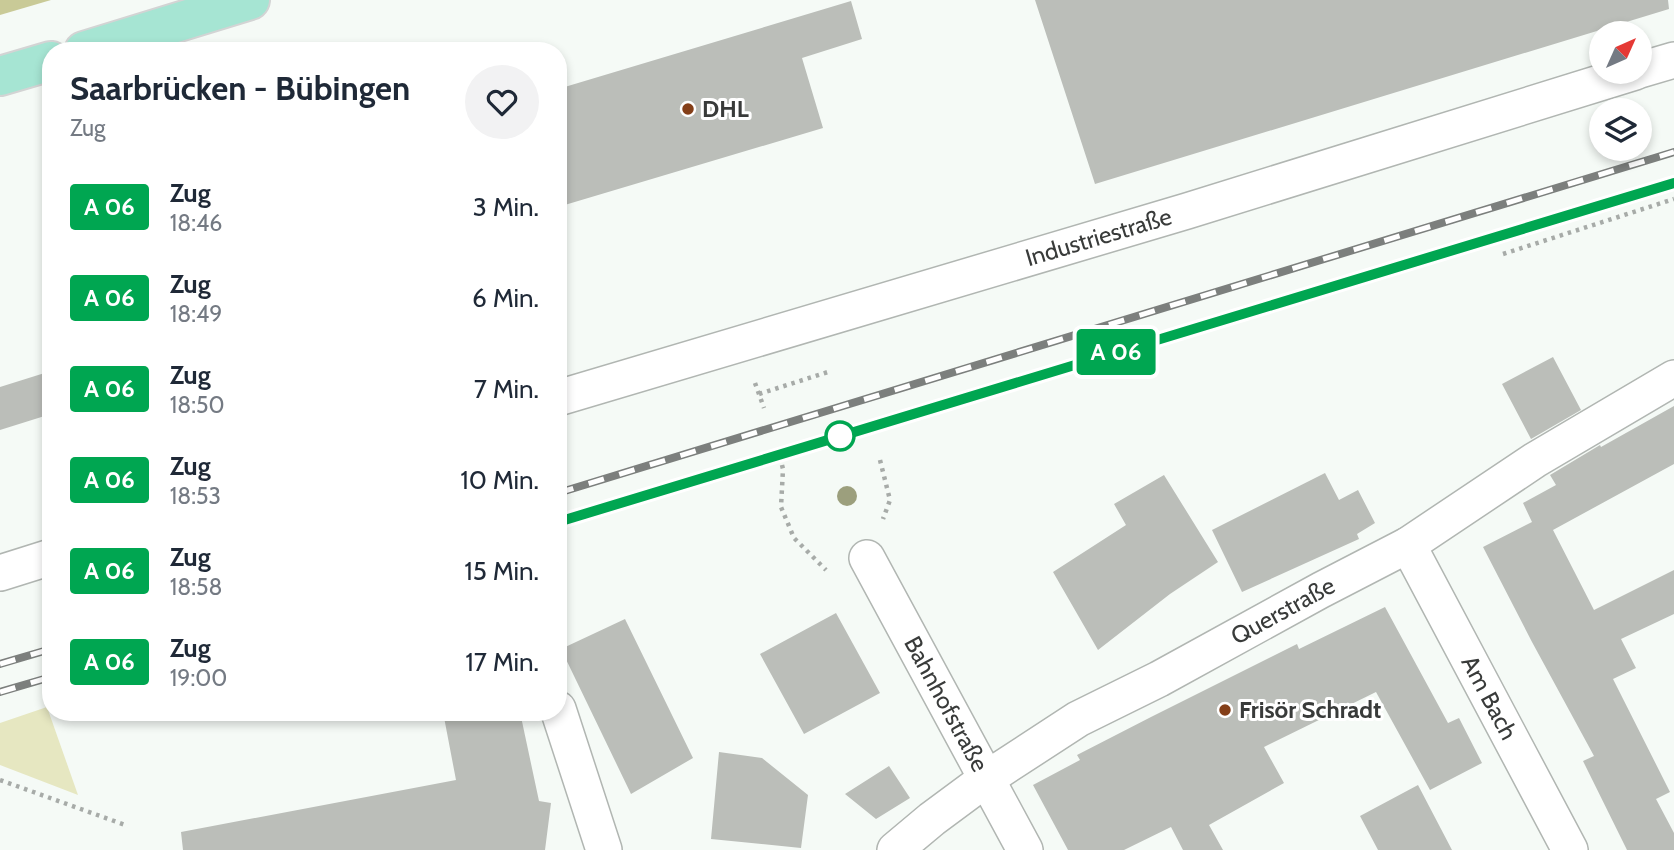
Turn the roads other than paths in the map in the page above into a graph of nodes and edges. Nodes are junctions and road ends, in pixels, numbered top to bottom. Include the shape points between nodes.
1 (250, 0) edge
2 (113, 42) edge
3 (1674, 60) edge
4 (42, 64) edge
5 (1652, 67) edge
6 (0, 76) edge
7 (1595, 84) edge
8 (1674, 379) edge
9 (567, 395) edge
10 (1408, 545) junction
11 (867, 558) road end
12 (42, 559) edge
13 (0, 573) edge
14 (562, 721) edge
15 (986, 779) junction
16 (604, 850) edge
17 (895, 850) edge
18 (1025, 850) edge
19 (1570, 850) edge

1 - 2 main road
3 - 5 street, Industriestraße
4 - 6 main road
7 - 9 street, Industriestraße
8 - 10 street, Querstraße via 1535,460
10 - 15 street, Querstraße via 1078,719
10 - 19 street, Am Bach
11 - 15 street, Bahnhofstraße
12 - 13 street
14 - 16 street
15 - 17 street, Querstraße
15 - 18 street, Bahnhofstraße

